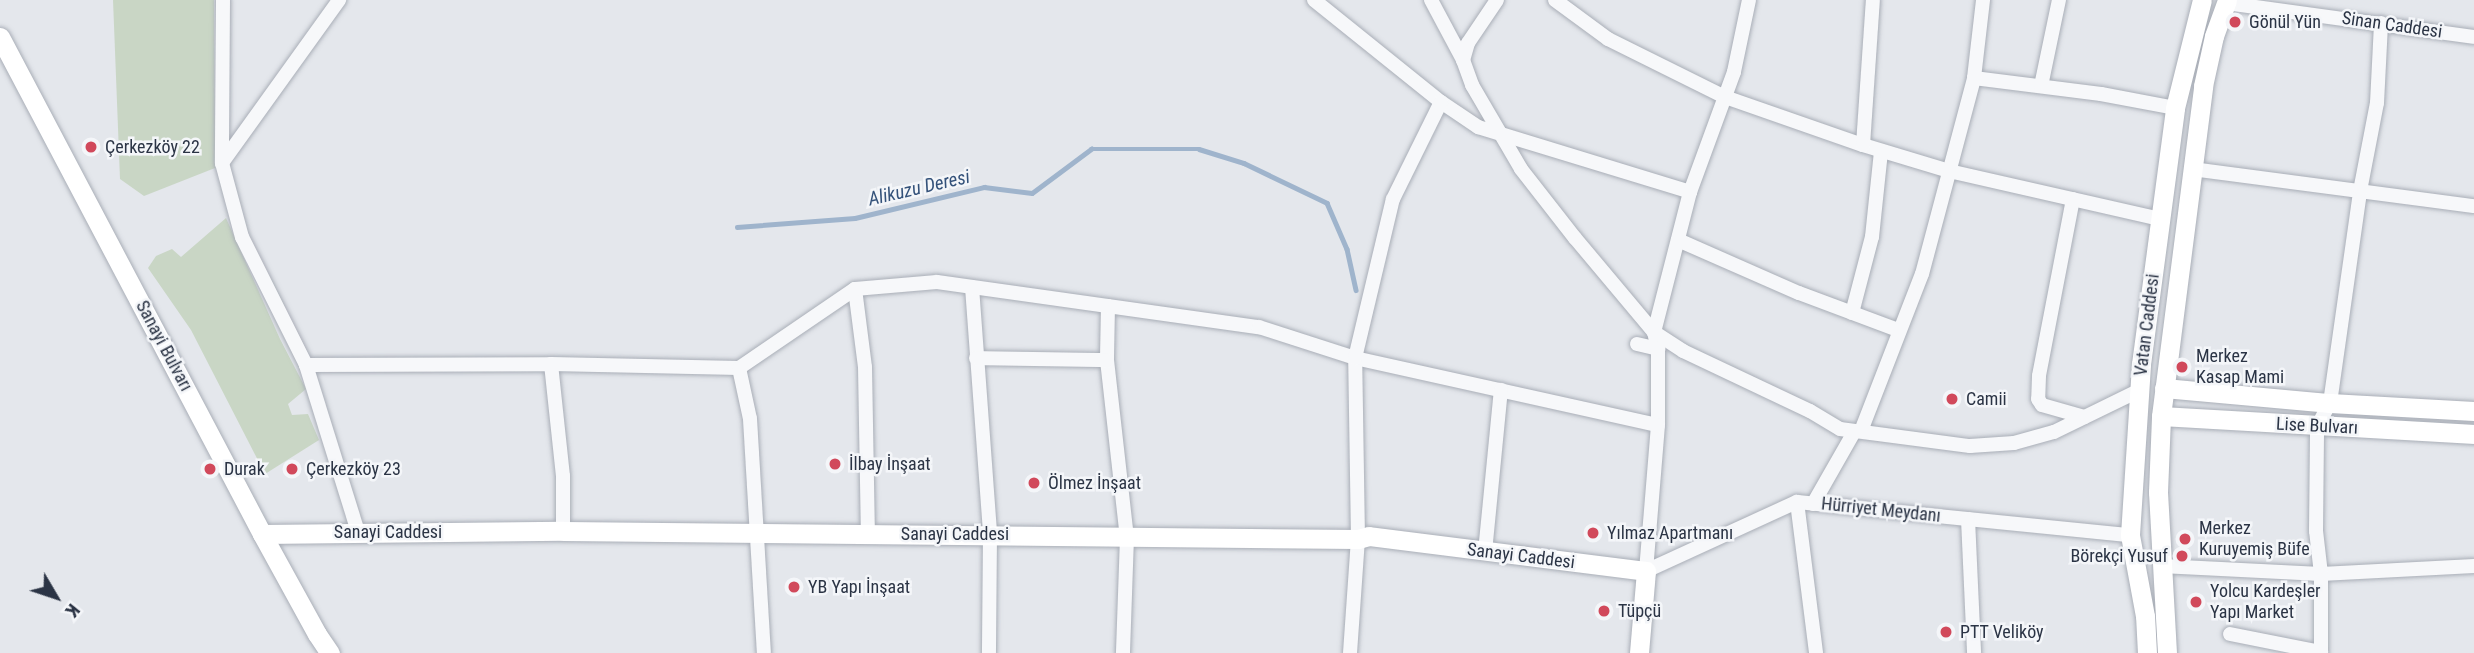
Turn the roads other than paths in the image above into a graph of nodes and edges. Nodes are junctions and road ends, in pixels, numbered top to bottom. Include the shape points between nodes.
1 (223, 0) edge
2 (339, 0) edge
3 (1314, 0) edge
4 (1431, 0) edge
5 (1497, 0) edge
6 (1555, 0) edge
7 (1749, 0) edge
8 (1873, 0) edge
9 (1983, 0) edge
10 (2059, 0) edge
11 (2202, 0) edge
12 (2227, 2) edge
13 (2381, 23) junction
14 (0, 37) edge
15 (2474, 37) edge
16 (1463, 60) junction
17 (1974, 78) junction
18 (2041, 86) junction
19 (1724, 97) junction
20 (1441, 102) junction
21 (2175, 108) junction
22 (1498, 132) junction
23 (1863, 145) junction
24 (1881, 150) junction
25 (222, 163) junction
26 (2192, 169) junction
27 (1949, 171) junction
28 (2360, 191) junction
29 (1690, 192) junction
30 (2073, 199) junction
31 (2474, 206) edge
32 (2161, 219) junction
33 (1678, 240) junction
34 (972, 287) junction
35 (855, 289) junction
36 (1108, 306) junction
37 (1852, 313) junction
38 (1898, 330) junction
39 (1654, 332) junction
40 (1637, 344) dead end
41 (1658, 349) junction
42 (976, 358) junction
43 (1355, 358) junction
44 (1107, 360) junction
45 (551, 364) junction
46 (306, 365) junction
47 (739, 368) junction
48 (2164, 388) junction
49 (1501, 390) junction
50 (2140, 390) junction
51 (2330, 403) junction
52 (2474, 411) edge
53 (2161, 416) junction
54 (2084, 417) junction
55 (1658, 425) junction
56 (2318, 427) junction
57 (1857, 432) junction
58 (2474, 434) edge
59 (1797, 502) junction
60 (1813, 504) junction
61 (1968, 519) junction
62 (563, 531) junction
63 (759, 531) junction
64 (358, 532) junction
65 (868, 533) junction
66 (262, 534) junction
67 (990, 534) junction
68 (2130, 535) junction
69 (1127, 537) junction
70 (1358, 539) junction
71 (1485, 552) junction
72 (2161, 566) junction
73 (2474, 566) edge
74 (1646, 571) junction
75 (2321, 574) junction
76 (2230, 634) dead end
77 (2321, 652) edge
78 (330, 653) edge
79 (764, 653) edge
80 (989, 653) edge
81 (1123, 653) edge
82 (1350, 653) edge
83 (1639, 653) edge
84 (1816, 653) edge
85 (1974, 653) edge
86 (2147, 653) edge
87 (2168, 653) edge

1 - 25 street
2 - 25 street
3 - 20 street
4 - 16 street
5 - 16 street via 1468,43
6 - 19 street via 1608,39
7 - 19 street
8 - 23 street
9 - 17 street
10 - 18 street
11 - 21 street, Vatan Caddesi
12 - 13 street, Sinan Caddesi
12 - 26 street, Vatan Caddesi via 2203,86
13 - 15 street, Sinan Caddesi
13 - 28 street via 2376,103
14 - 66 street, Sanayi Bulvarı
16 - 22 street
17 - 18 street
17 - 27 street
18 - 21 street
19 - 23 street
19 - 29 street
20 - 22 street via 1478,127
20 - 43 street via 1393,198
21 - 32 street, Vatan Caddesi
22 - 29 street
22 - 39 street via 1567,229
23 - 24 street
24 - 27 street
24 - 37 street via 1872,237
25 - 46 street via 242,237
26 - 28 street
26 - 48 street, Vatan Caddesi
27 - 30 street
27 - 38 street via 1922,274
28 - 31 street
28 - 51 street
29 - 33 street
30 - 32 street
30 - 54 street via 2038,399 2042,405
32 - 50 street, Vatan Caddesi
33 - 37 street
33 - 39 street
34 - 35 street via 937,282
34 - 36 street
34 - 42 street
35 - 47 street
35 - 65 street via 865,367
36 - 43 street via 1259,327
36 - 44 street
37 - 38 street
38 - 57 street
39 - 41 street
39 - 57 street via 1840,429
40 - 41 street
41 - 55 street
42 - 44 street
42 - 67 street
43 - 49 street
43 - 70 street
44 - 69 street
45 - 46 street
45 - 47 street
45 - 62 street via 563,476
46 - 64 street
47 - 63 street via 750,419
48 - 51 street, Lise Bulvarı
48 - 53 street, Vatan Caddesi
49 - 55 street
49 - 71 street
50 - 54 street
50 - 68 street, Vatan Caddesi
51 - 52 street, Lise Bulvarı
51 - 56 street
53 - 56 street, Lise Bulvarı
53 - 72 street, Vatan Caddesi
54 - 57 street via 2054,432 2014,443 1970,446
55 - 74 street
56 - 58 street, Lise Bulvarı
56 - 75 street via 2316,531
57 - 60 street
59 - 60 street, Hürriyet Meydanı
59 - 74 street, Hürriyet Meydanı
59 - 84 street
60 - 61 street, Hürriyet Meydanı
61 - 68 street, Hürriyet Meydanı
61 - 85 street
62 - 63 street, Sanayi Caddesi
62 - 64 street, Sanayi Caddesi
63 - 65 street, Sanayi Caddesi
63 - 79 street
64 - 66 street, Sanayi Caddesi
65 - 67 street, Sanayi Caddesi
66 - 78 street, Sanayi Bulvarı
67 - 69 street, Sanayi Caddesi
67 - 80 street
68 - 86 street, Vatan Caddesi
69 - 70 street, Sanayi Caddesi
69 - 81 street
70 - 71 street, Sanayi Caddesi via 1369,536
70 - 82 street
71 - 74 street, Sanayi Caddesi
72 - 75 street
72 - 87 street, Vatan Caddesi
73 - 75 street
74 - 83 street
75 - 77 street
76 - 77 street

